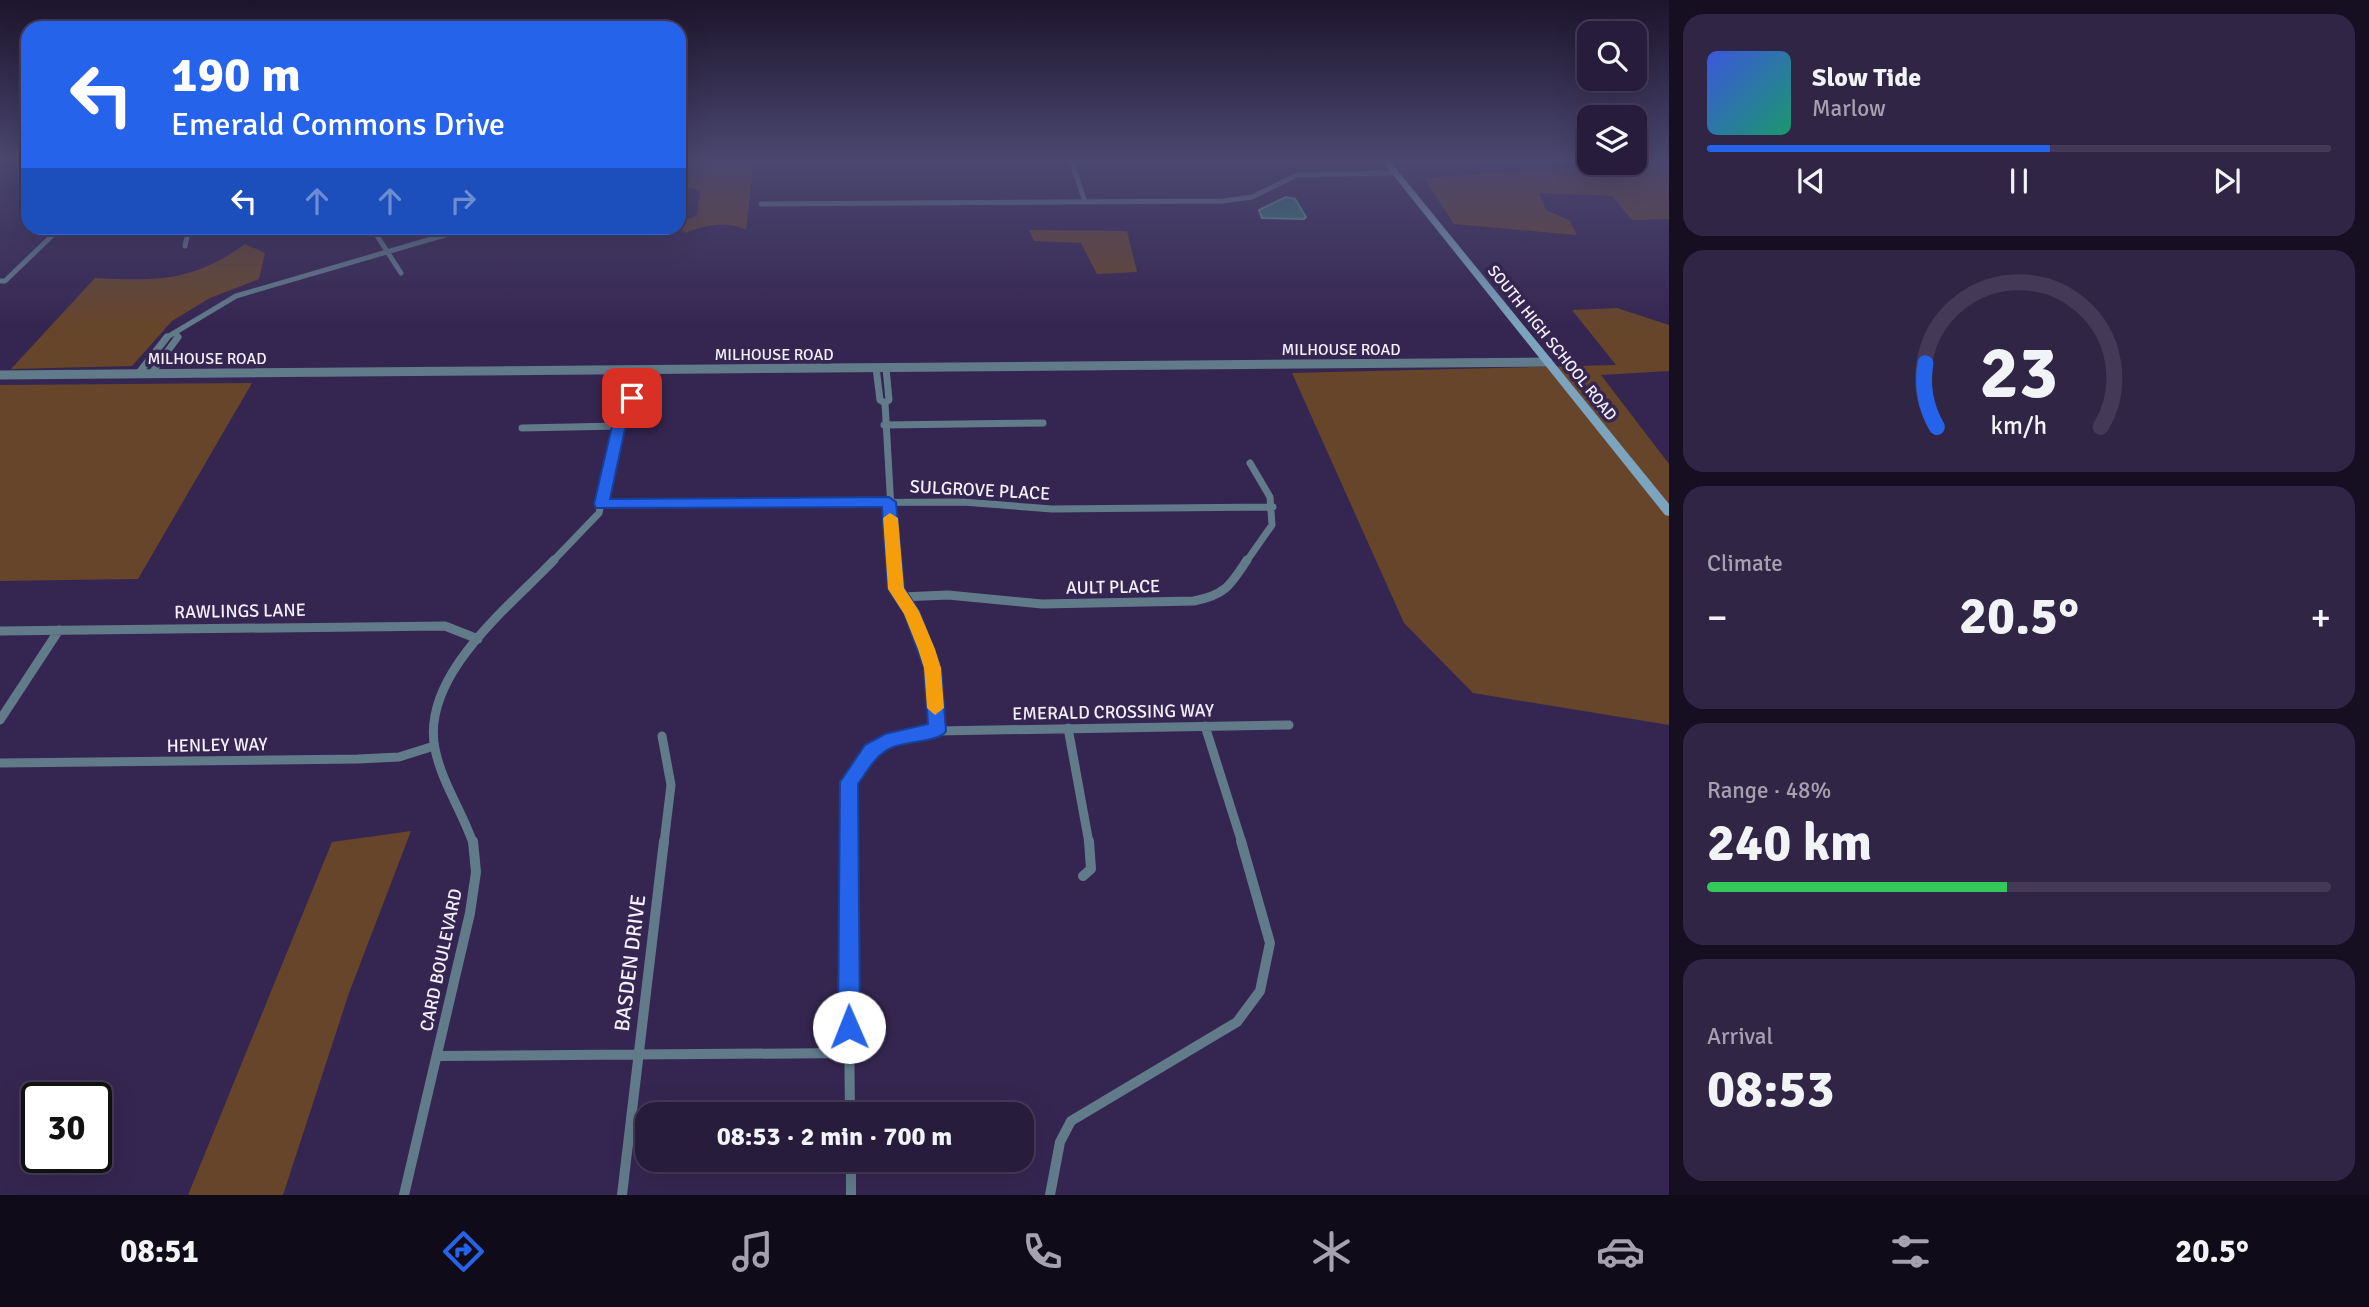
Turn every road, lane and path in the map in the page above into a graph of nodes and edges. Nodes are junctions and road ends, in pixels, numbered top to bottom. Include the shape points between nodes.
1 (1430, 216) edge
2 (52, 235) edge
3 (187, 235) edge
4 (377, 235) edge
5 (445, 235) edge
6 (186, 246) dead end
7 (387, 251) junction
8 (401, 273) dead end
9 (3, 281) edge
10 (177, 331) junction
11 (1548, 362) junction
12 (881, 368) junction
13 (623, 370) junction
14 (639, 370) junction
15 (138, 374) junction
16 (151, 374) junction
17 (0, 375) edge
18 (1043, 422) dead end
19 (619, 424) junction
20 (884, 425) junction
21 (522, 428) dead end
22 (1250, 463) dead end
23 (889, 502) junction
24 (601, 504) junction
25 (1273, 507) junction
26 (1669, 512) edge
27 (901, 597) junction
28 (59, 630) junction
29 (0, 631) edge
30 (478, 639) junction
31 (0, 720) edge
32 (1289, 725) dead end
33 (1206, 726) junction
34 (1068, 729) junction
35 (937, 731) junction
36 (662, 736) dead end
37 (433, 747) junction
38 (0, 763) edge
39 (1083, 876) dead end
40 (849, 1053) junction
41 (638, 1054) junction
42 (439, 1056) junction
43 (850, 1102) edge
44 (851, 1172) edge
45 (404, 1195) edge
46 (622, 1195) edge
47 (851, 1195) edge
48 (1050, 1195) edge

1 - 11 main road, SOUTH HIGH SCHOOL ROAD
2 - 9 street
3 - 6 street
4 - 7 street
5 - 7 street
7 - 8 street
7 - 10 street via 252,290
10 - 15 street via 165,338
10 - 16 street
11 - 12 street, MILHOUSE ROAD
11 - 26 main road, SOUTH HIGH SCHOOL ROAD
12 - 14 street, MILHOUSE ROAD
12 - 20 street via 889,400
13 - 14 street, MILHOUSE ROAD
13 - 16 street, MILHOUSE ROAD
13 - 19 street, CARD BOULEVARD via 612,416
14 - 19 street, CARD BOULEVARD via 629,415
15 - 16 street, MILHOUSE ROAD
15 - 17 street, MILHOUSE ROAD
18 - 20 street
19 - 21 street
19 - 24 street, CARD BOULEVARD
20 - 23 street
22 - 25 street
23 - 24 street, SULGROVE PLACE
23 - 25 street, SULGROVE PLACE via 1052,509
23 - 27 street via 896,589
24 - 30 street, CARD BOULEVARD via 582,532
25 - 27 street, AULT PLACE via 1272,525 1257,551 1216,597 1042,604 948,595
27 - 35 street via 933,668
28 - 29 street, RAWLINGS LANE
28 - 30 street, RAWLINGS LANE via 445,626
28 - 31 street
30 - 37 street, CARD BOULEVARD via 457,662 438,704
32 - 33 street, EMERALD CROSSING WAY
33 - 34 street, EMERALD CROSSING WAY
33 - 48 street via 1270,943 1260,991 1237,1022 1071,1121 1060,1142
34 - 35 street, EMERALD CROSSING WAY
34 - 39 street via 1088,828 1091,869
35 - 40 street, EMERALD CROSSING WAY via 915,732 885,742 871,751 849,782
36 - 41 street, BASDEN DRIVE via 671,785
37 - 38 street, HENLEY WAY via 399,757 358,759
37 - 42 street, CARD BOULEVARD via 472,841 476,872
40 - 41 street
40 - 43 street, EMERALD CROSSING WAY
41 - 42 street
41 - 46 street, BASDEN DRIVE
42 - 45 street, CARD BOULEVARD
44 - 47 street

